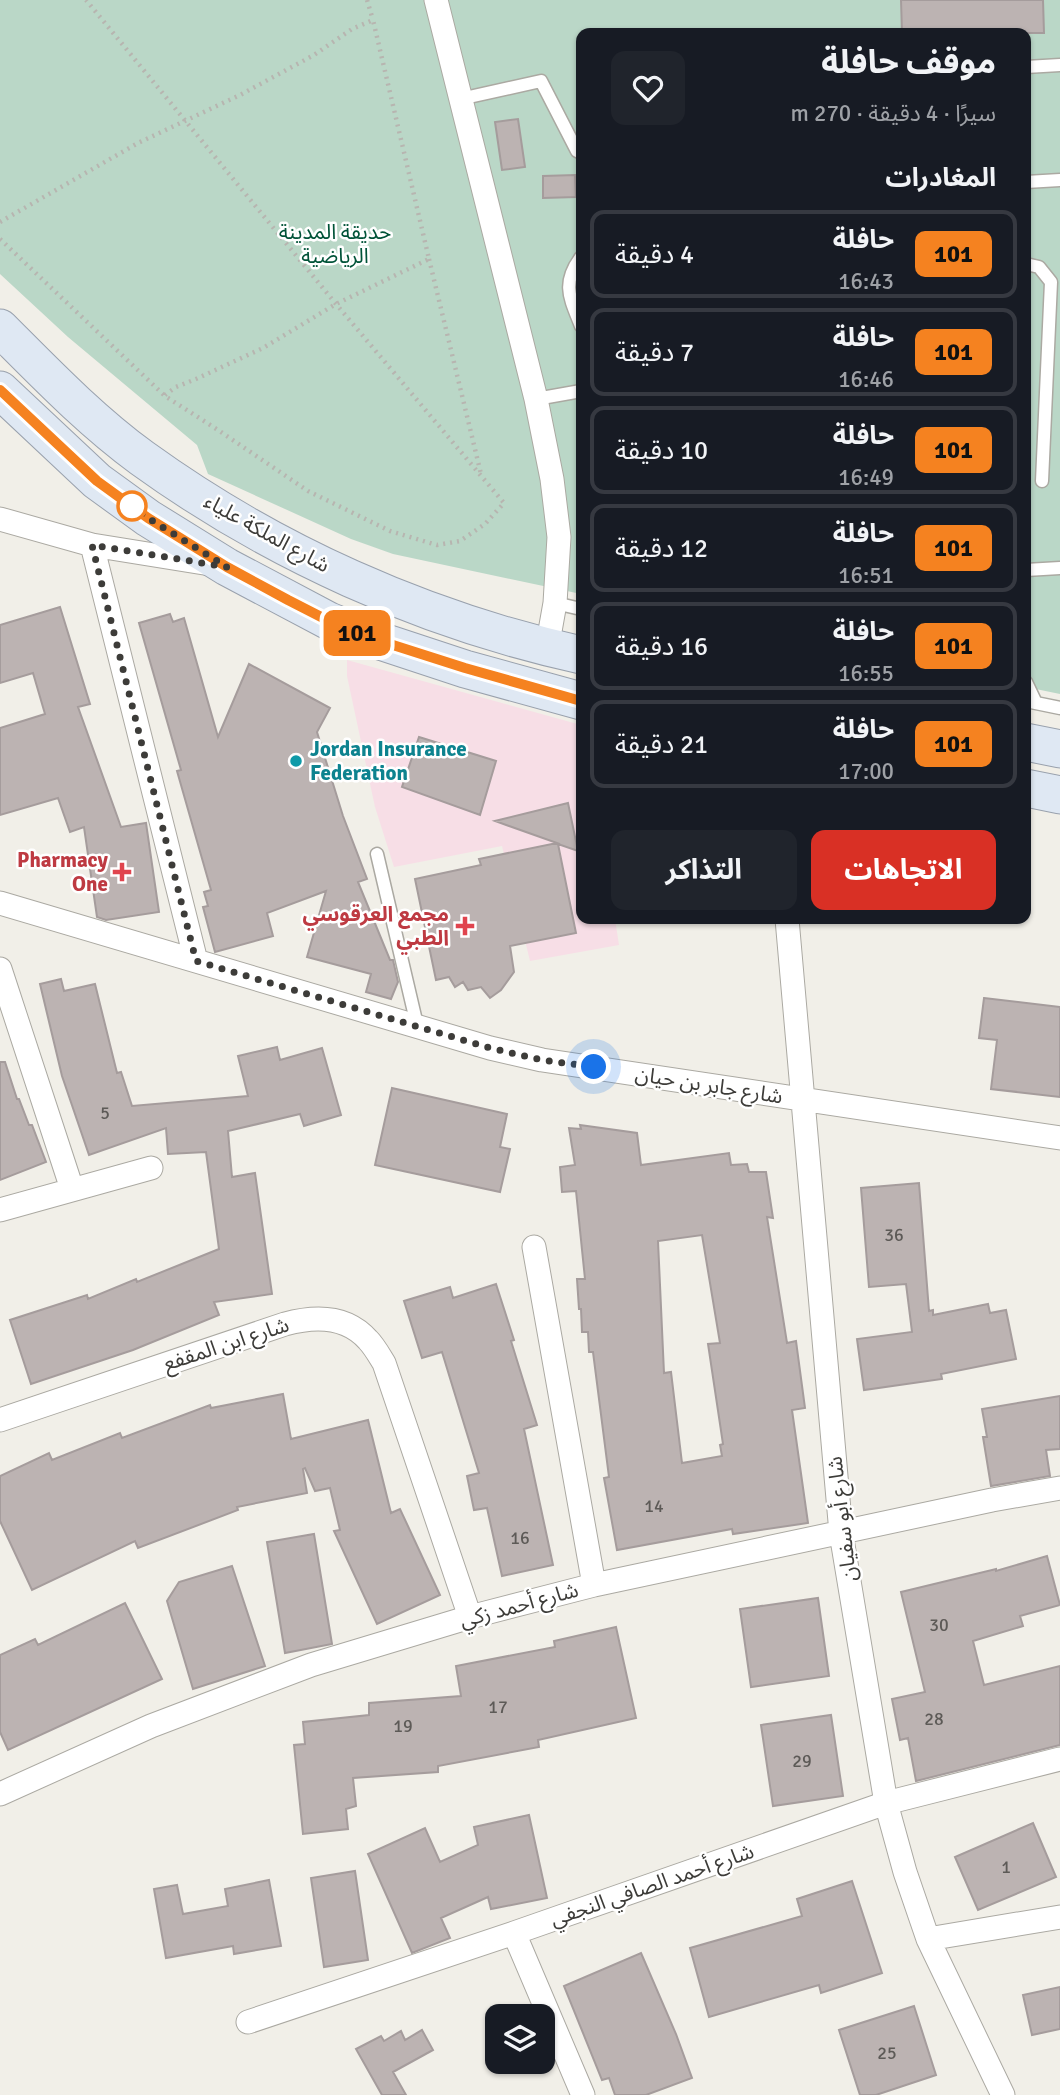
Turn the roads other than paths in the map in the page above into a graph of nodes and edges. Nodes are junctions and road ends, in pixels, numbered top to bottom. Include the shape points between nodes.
1 (436, 0) edge
2 (1060, 65) edge
3 (1031, 67) edge
4 (460, 99) junction
5 (576, 147) edge
6 (1060, 180) edge
7 (1031, 182) edge
8 (576, 264) edge
9 (1031, 265) edge
10 (576, 313) edge
11 (0, 328) edge
12 (0, 390) edge
13 (576, 392) edge
14 (536, 399) junction
15 (1042, 481) dead end
16 (0, 519) edge
17 (92, 545) junction
18 (227, 567) junction
19 (1060, 568) edge
20 (1031, 570) edge
21 (555, 603) junction
22 (576, 608) edge
23 (564, 651) edge
24 (576, 700) edge
25 (1031, 702) edge
26 (1060, 708) edge
27 (1031, 743) edge
28 (1060, 749) edge
29 (1031, 789) edge
30 (1060, 795) edge
31 (377, 854) dead end
32 (0, 903) edge
33 (787, 924) edge
34 (196, 961) junction
35 (0, 969) edge
36 (417, 1026) junction
37 (802, 1098) junction
38 (1060, 1138) edge
39 (151, 1168) dead end
40 (72, 1189) junction
41 (0, 1210) edge
42 (534, 1247) dead end
43 (0, 1420) edge
44 (1060, 1488) edge
45 (841, 1533) junction
46 (594, 1585) junction
47 (470, 1618) junction
48 (1060, 1759) edge
49 (0, 1794) edge
50 (886, 1803) junction
51 (1060, 1917) edge
52 (514, 1933) junction
53 (928, 1939) junction
54 (248, 2022) dead end
55 (583, 2095) edge
56 (1003, 2095) edge

1 - 4 street
2 - 3 lane
4 - 5 lane via 541,81
4 - 14 street
6 - 7 lane
8 - 10 lane via 569,275 569,295
9 - 15 lane via 1039,267 1051,282
11 - 23 main road, شارع الملكة علياء via 70,397 141,457 248,527 366,587 501,635
12 - 18 main road via 97,481
13 - 14 lane
14 - 21 street via 559,537
16 - 17 street
17 - 18 street
17 - 34 street
18 - 24 main road via 371,638
19 - 20 lane
21 - 22 lane
21 - 23 street
25 - 26 lane
27 - 28 main road
29 - 30 main road
31 - 36 lane
32 - 34 street, شارع جابر بن حيان
33 - 37 street, شارع أبو سفيان
34 - 36 street, شارع جابر بن حيان
35 - 40 street
36 - 37 street, شارع جابر بن حيان via 542,1060
37 - 38 street, شارع جابر بن حيان
37 - 45 street, شارع أبو سفيان
39 - 40 street
40 - 41 street
42 - 46 street
43 - 47 street, شارع ابن المقفع via 285,1324 308,1318 342,1322 368,1340 384,1363
44 - 45 street, شارع أحمد زكي
45 - 46 street, شارع أحمد زكي
45 - 50 street, شارع أبو سفيان
46 - 47 street, شارع أحمد زكي
47 - 49 street, شارع أحمد زكي via 311,1665 151,1726
48 - 50 street, شارع أحمد الصافي النجفي
50 - 52 street, شارع أحمد الصافي النجفي
50 - 53 street, شارع أبو سفيان
51 - 53 street
52 - 54 street, شارع أحمد الصافي النجفي
52 - 55 street
53 - 56 street, شارع أبو سفيان

